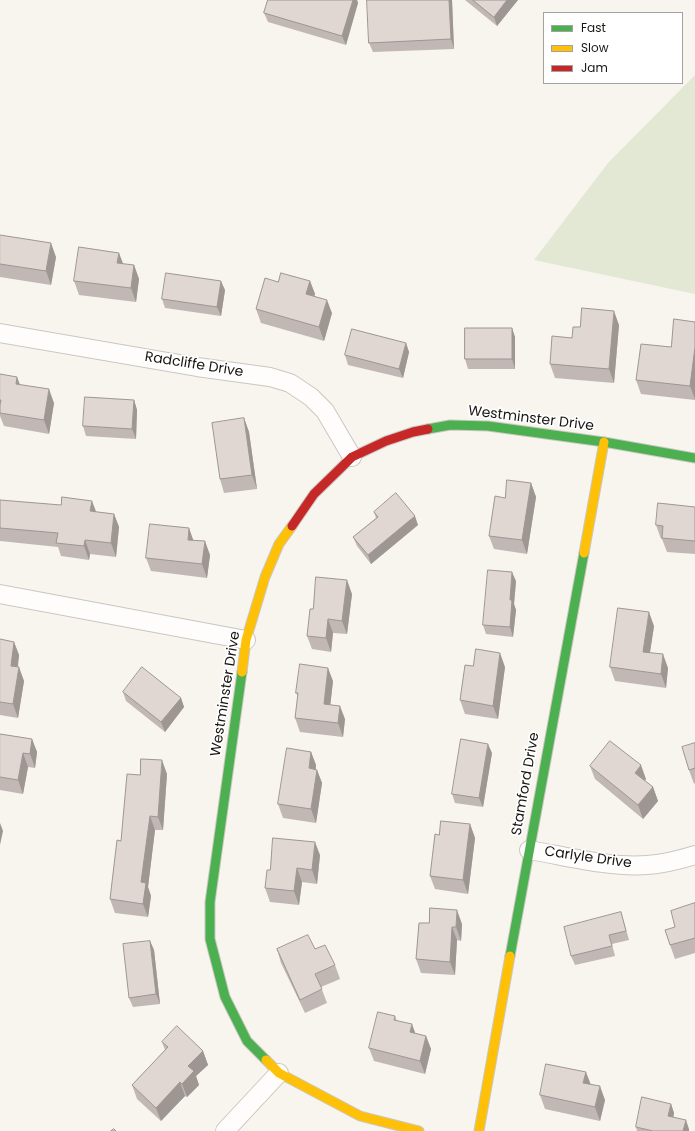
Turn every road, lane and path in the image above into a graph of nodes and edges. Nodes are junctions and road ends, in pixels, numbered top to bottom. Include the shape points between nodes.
1 (0, 333) edge
2 (604, 442) junction
3 (352, 457) junction
4 (695, 458) edge
5 (0, 594) edge
6 (246, 640) junction
7 (529, 850) junction
8 (695, 855) edge
9 (279, 1073) junction
10 (225, 1131) edge
11 (418, 1131) edge
12 (479, 1131) edge

1 - 3 street, Radcliffe Drive via 270,377 290,383 311,397 325,412
2 - 3 street, Westminster Drive via 488,426 450,425 413,432
2 - 4 street, Westminster Drive
2 - 7 street, Stamford Drive
3 - 6 street, Westminster Drive via 314,494 279,544 265,577
5 - 6 street
6 - 9 street, Westminster Drive via 210,902 210,939 225,997 247,1040
7 - 8 street, Carlyle Drive via 614,864 646,865 676,861
7 - 12 street, Stamford Drive
9 - 10 street
9 - 11 street, Westminster Drive via 360,1116

